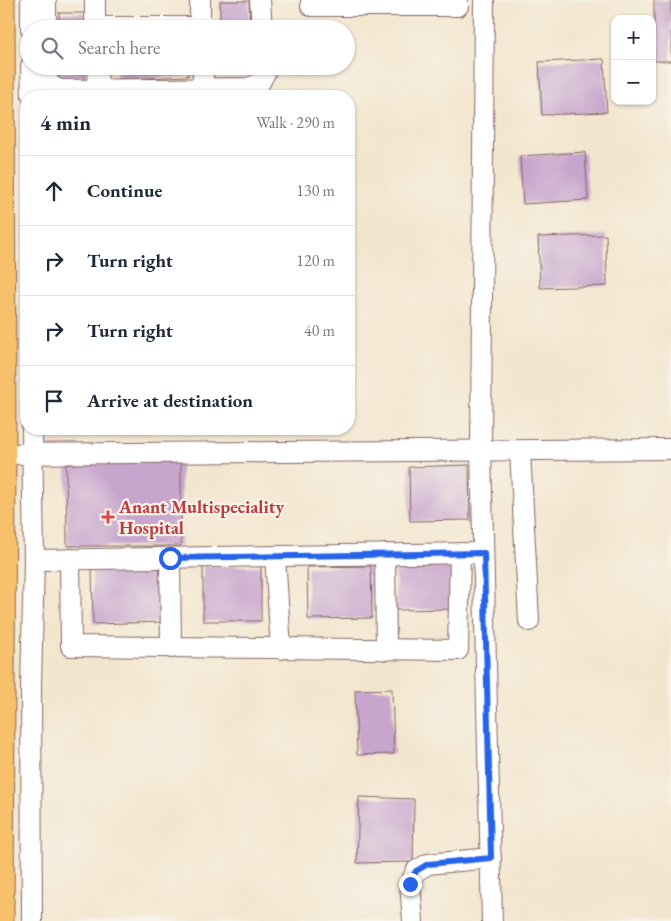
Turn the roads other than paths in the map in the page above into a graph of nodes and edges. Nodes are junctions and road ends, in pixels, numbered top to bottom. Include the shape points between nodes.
1 (2, 0) edge
2 (30, 0) edge
3 (46, 0) edge
4 (95, 0) edge
5 (200, 0) edge
6 (260, 0) edge
7 (311, 0) edge
8 (458, 0) edge
9 (484, 0) edge
10 (31, 20) edge
11 (46, 20) edge
12 (95, 20) edge
13 (200, 20) edge
14 (261, 20) edge
15 (32, 75) edge
16 (46, 75) edge
17 (97, 75) edge
18 (203, 75) edge
19 (264, 75) edge
20 (204, 88) junction
21 (32, 90) edge
22 (61, 90) edge
23 (61, 90) edge
24 (98, 90) junction
25 (32, 435) edge
26 (671, 449) edge
27 (520, 450) junction
28 (481, 451) junction
29 (32, 453) junction
30 (1, 454) edge
31 (460, 553) junction
32 (484, 553) junction
33 (385, 554) junction
34 (275, 556) junction
35 (170, 558) junction
36 (70, 559) junction
37 (34, 560) junction
38 (529, 621) dead end
39 (171, 648) junction
40 (281, 649) junction
41 (386, 650) junction
42 (491, 858) junction
43 (1, 921) edge
44 (32, 921) edge
45 (413, 921) edge
46 (492, 921) edge

1 - 30 main road
2 - 10 street
3 - 11 street
4 - 12 street
5 - 13 street
6 - 14 street
7 - 8 street via 311,6 458,6
9 - 28 street
15 - 21 street
16 - 23 street via 51,86
17 - 24 street
18 - 20 street
19 - 20 street via 259,84 248,88
20 - 24 street
22 - 24 street
25 - 29 street
26 - 27 street
27 - 28 street
27 - 38 street
28 - 29 street
28 - 32 street
29 - 30 street
29 - 37 street
30 - 43 main road
31 - 32 street
31 - 33 street
31 - 41 street via 458,650
32 - 42 street
33 - 34 street
33 - 41 street
34 - 35 street
34 - 40 street
35 - 36 street
35 - 39 street
36 - 37 street
36 - 39 street via 71,646
37 - 44 street
39 - 40 street
40 - 41 street
42 - 45 street via 428,864 416,871 410,884
42 - 46 street

